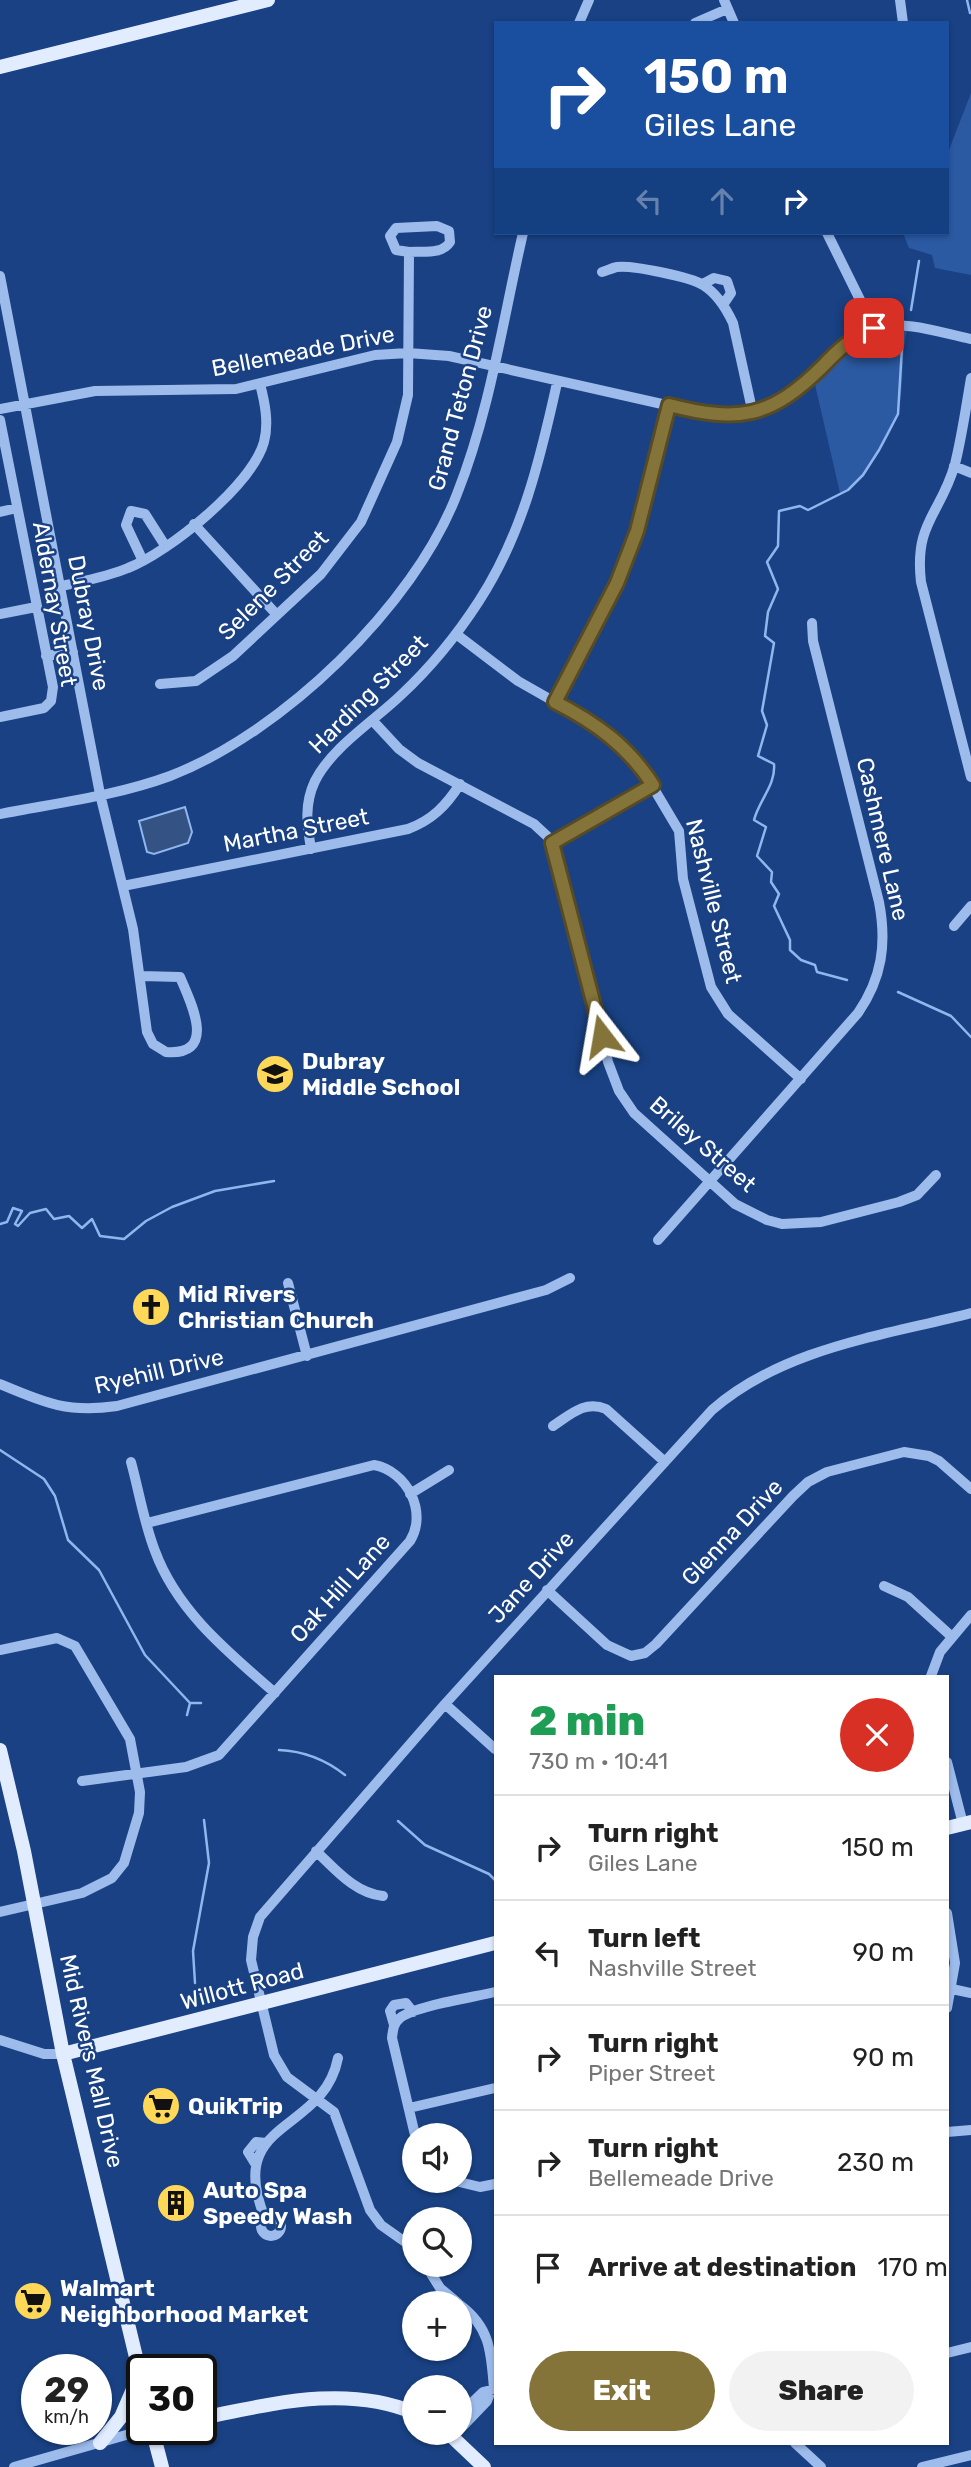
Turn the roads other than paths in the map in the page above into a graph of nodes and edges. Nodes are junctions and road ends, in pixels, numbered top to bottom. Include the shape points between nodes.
1 (268, 0) edge
2 (589, 0) edge
3 (900, 0) edge
4 (725, 4) edge
5 (580, 21) edge
6 (698, 21) edge
7 (733, 21) edge
8 (903, 21) edge
9 (0, 67) edge
10 (523, 235) edge
11 (828, 235) edge
12 (409, 252) junction
13 (601, 272) dead end
14 (0, 276) edge
15 (703, 284) junction
16 (723, 305) junction
17 (874, 328) junction
18 (971, 339) edge
19 (408, 353) junction
20 (492, 367) junction
21 (971, 378) edge
22 (557, 383) junction
23 (260, 384) junction
24 (25, 404) junction
25 (669, 405) junction
26 (0, 409) edge
27 (753, 414) junction
28 (0, 420) edge
29 (954, 466) junction
30 (971, 473) edge
31 (17, 508) junction
32 (0, 512) edge
33 (194, 524) junction
34 (166, 547) junction
35 (143, 561) junction
36 (61, 586) junction
37 (36, 607) junction
38 (0, 614) edge
39 (277, 615) junction
40 (812, 623) dead end
41 (456, 634) junction
42 (73, 652) junction
43 (46, 656) junction
44 (160, 684) dead end
45 (555, 702) junction
46 (0, 717) edge
47 (373, 721) junction
48 (971, 777) edge
49 (460, 784) junction
50 (653, 785) junction
51 (100, 794) junction
52 (0, 814) edge
53 (552, 843) junction
54 (311, 849) junction
55 (123, 886) junction
56 (971, 906) edge
57 (954, 926) dead end
58 (141, 976) junction
59 (801, 1079) junction
60 (936, 1174) dead end
61 (710, 1181) junction
62 (659, 1240) dead end
63 (570, 1278) dead end
64 (288, 1283) dead end
65 (971, 1313) edge
66 (307, 1356) junction
67 (0, 1384) edge
68 (553, 1426) dead end
69 (131, 1462) dead end
70 (665, 1462) junction
71 (449, 1470) dead end
72 (971, 1489) edge
73 (410, 1494) junction
74 (147, 1523) junction
75 (884, 1586) dead end
76 (547, 1590) junction
77 (971, 1615) edge
78 (951, 1636) junction
79 (0, 1650) edge
80 (931, 1675) edge
81 (275, 1693) junction
82 (445, 1704) junction
83 (494, 1748) edge
84 (0, 1750) edge
85 (949, 1768) edge
86 (138, 1773) junction
87 (82, 1781) dead end
88 (967, 1823) edge
89 (949, 1828) edge
90 (316, 1851) junction
91 (383, 1896) dead end
92 (35, 1905) junction
93 (0, 1912) edge
94 (949, 1922) edge
95 (494, 1943) edge
96 (952, 1989) junction
97 (494, 1992) edge
98 (971, 1993) edge
99 (949, 2000) edge
100 (262, 2005) junction
101 (0, 2040) edge
102 (63, 2054) junction
103 (338, 2058) dead end
104 (494, 2088) edge
105 (317, 2098) junction
106 (409, 2108) junction
107 (412, 2123) edge
108 (971, 2130) edge
109 (949, 2132) edge
110 (494, 2184) edge
111 (472, 2185) edge
112 (265, 2218) dead end
113 (402, 2239) edge
114 (433, 2277) edge
115 (444, 2291) edge
116 (472, 2315) edge
117 (971, 2347) edge
118 (949, 2352) edge
119 (135, 2354) edge
120 (494, 2390) edge
121 (472, 2403) edge
122 (126, 2407) edge
123 (402, 2409) edge
124 (472, 2414) edge
125 (217, 2415) edge
126 (112, 2428) edge
127 (90, 2445) edge
128 (156, 2445) edge
129 (464, 2445) edge
130 (797, 2445) edge
131 (971, 2455) edge
132 (13, 2467) edge
133 (162, 2467) edge
134 (484, 2467) edge
135 (821, 2467) edge
136 (922, 2467) edge

1 - 9 main road
2 - 5 street
3 - 8 street
4 - 6 street
4 - 7 street
10 - 20 street, Grand Teton Drive
11 - 17 street
12 - 12 street via 447,248 449,231 437,226 396,228 391,244
12 - 19 street, Selene Street
13 - 15 street via 624,267
14 - 24 street, Dubray Drive
15 - 16 street
15 - 16 street via 714,278 727,281 731,293
16 - 27 street via 733,323
17 - 18 street via 909,327
17 - 27 street, Bellemeade Drive via 843,346 791,395
19 - 20 street, Bellemeade Drive via 449,356
19 - 23 street, Bellemeade Drive via 368,356
19 - 39 street, Selene Street via 405,411 372,502 334,560
20 - 22 street, Bellemeade Drive
20 - 51 street, Grand Teton Drive via 469,462 442,529 408,584 370,629 239,743 167,777
21 - 29 street
22 - 25 street, Bellemeade Drive
22 - 41 street, Harding Street via 536,472 513,539
23 - 24 street, Bellemeade Drive via 206,391 95,391
23 - 33 street via 266,434 255,464
24 - 26 street, Bellemeade Drive
24 - 36 street, Dubray Drive
25 - 27 street, Bellemeade Drive via 720,416
25 - 45 street via 637,531 617,583
28 - 31 street, Aldernay Street
29 - 30 street
29 - 48 street via 925,529 919,562
31 - 32 street
31 - 37 street, Aldernay Street
33 - 34 street
33 - 39 street
34 - 35 street
34 - 35 street via 145,514 131,511 126,524
35 - 36 street
36 - 42 street, Dubray Drive
37 - 38 street
37 - 43 street, Aldernay Street
39 - 44 street, Selene Street via 203,678
40 - 59 street, Cashmere Lane via 879,902 884,949 870,996
41 - 45 street, Nashville Street via 518,681
41 - 47 street, Harding Street
42 - 43 street
42 - 51 street, Dubray Drive
43 - 46 street, Aldernay Street via 51,701 44,708
45 - 50 street, Nashville Street via 610,736 638,762
47 - 49 street via 399,749
47 - 54 street, Harding Street via 328,763 314,785 306,823
49 - 53 street via 534,824
49 - 54 street, Martha Street via 426,822
50 - 53 street
50 - 59 street, Nashville Street via 678,831 683,879 715,995 728,1014
51 - 52 street, Grand Teton Drive
51 - 55 street, Dubray Drive
53 - 61 street, Briley Street via 619,1091 634,1114
54 - 55 street, Martha Street
55 - 58 street, Dubray Drive
56 - 57 street
58 - 58 street, Dubray Drive via 149,1038 159,1049 174,1053 192,1043 198,1026 180,977
59 - 61 street, Cashmere Lane
60 - 61 street, Briley Street via 909,1199 800,1224 782,1224 750,1213
61 - 62 street, Cashmere Lane
63 - 66 street, Ryehill Drive via 546,1290
64 - 66 street
65 - 70 street, Jane Drive via 782,1364 733,1392
66 - 67 street, Ryehill Drive via 117,1406 82,1409 43,1404
68 - 70 street via 585,1405 596,1405 607,1409
69 - 74 street
70 - 76 street, Jane Drive
71 - 73 street
72 - 76 street, Glenna Drive via 939,1461 915,1452 816,1477 656,1644 631,1657 607,1645
73 - 74 street via 390,1470 374,1465
73 - 81 street, Oak Hill Lane via 418,1517 410,1541
74 - 81 street via 166,1575 188,1609
75 - 78 street via 908,1597
76 - 82 street, Jane Drive
77 - 78 street
78 - 80 street
79 - 86 street via 57,1638 75,1646 130,1740
81 - 86 street, Oak Hill Lane via 219,1755 186,1767
82 - 83 street
82 - 90 street, Jane Drive
84 - 92 main road, Mid Rivers Mall Drive
85 - 88 street
86 - 87 street, Oak Hill Lane
86 - 92 street via 139,1813 124,1863 98,1888
88 - 89 main road
90 - 91 street via 353,1885 368,1895
90 - 100 street, Jane Drive via 268,1904 256,1926 251,1960
92 - 93 street
92 - 102 main road, Mid Rivers Mall Drive
94 - 96 street via 954,1946
95 - 100 main road, Willott Road
96 - 98 street
96 - 99 street
97 - 106 street via 397,2020 392,2038
100 - 102 main road, Willott Road
100 - 105 street, Jane Drive via 279,2067
101 - 102 street, Willott Road via 44,2054
102 - 119 main road, Mid Rivers Mall Drive
103 - 105 street
104 - 106 street
105 - 112 street via 266,2143 256,2165 256,2193
105 - 113 street, Jane Drive via 340,2122 375,2219
106 - 107 street
108 - 109 street
110 - 111 street
114 - 115 street
116 - 120 street via 489,2340
117 - 118 street
120 - 121 street via 483,2392
120 - 124 street
122 - 126 main road
123 - 125 main road via 338,2397
127 - 132 street
128 - 133 main road
129 - 134 main road
130 - 135 street
131 - 136 street

